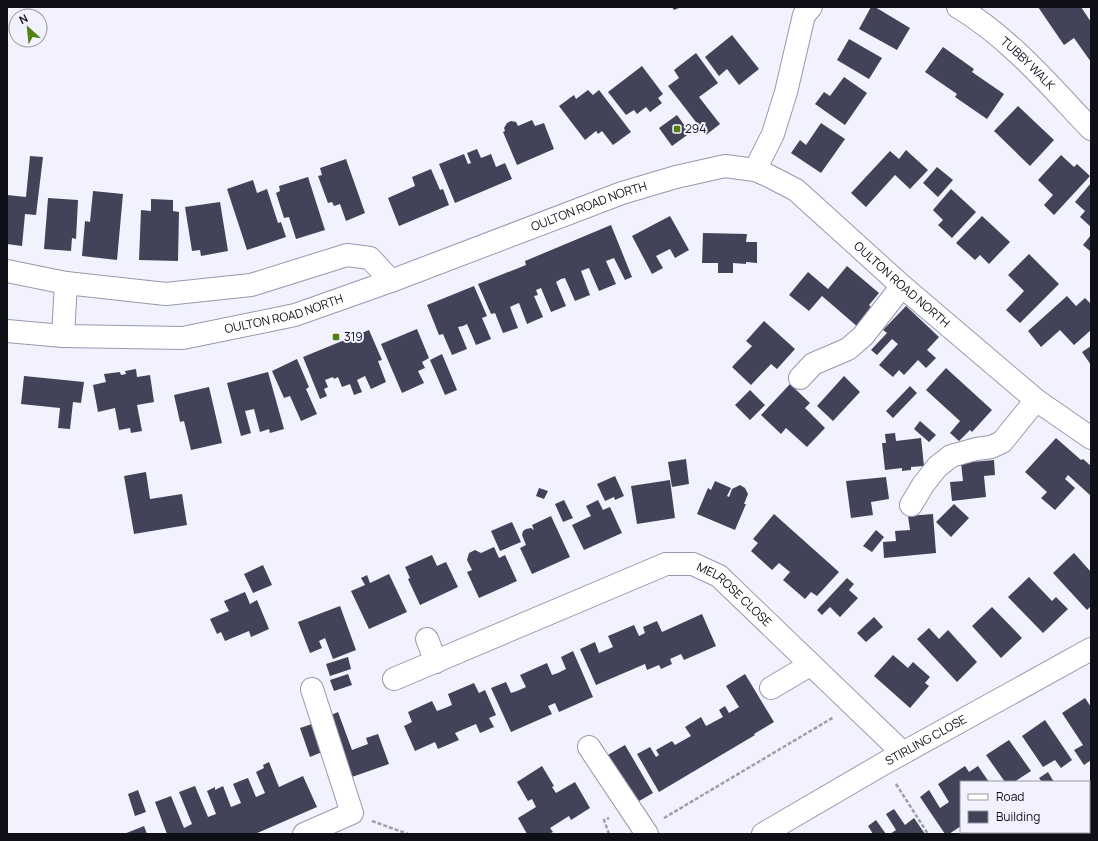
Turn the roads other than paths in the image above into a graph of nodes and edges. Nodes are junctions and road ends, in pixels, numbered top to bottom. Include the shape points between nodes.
1 (958, 7) edge
2 (804, 10) edge
3 (1091, 129) edge
4 (755, 170) junction
5 (7, 271) edge
6 (391, 281) junction
7 (66, 283) junction
8 (902, 286) junction
9 (7, 331) edge
10 (63, 336) junction
11 (800, 378) dead end
12 (1036, 400) junction
13 (1091, 438) edge
14 (912, 505) dead end
15 (427, 639) dead end
16 (1091, 650) edge
17 (436, 662) junction
18 (810, 664) junction
19 (394, 680) dead end
20 (771, 688) dead end
21 (312, 689) dead end
22 (589, 747) dead end
23 (903, 754) junction
24 (645, 832) edge
25 (304, 834) edge
26 (763, 834) edge

1 - 3 street, TUBBY WALK via 977,18 1026,60
2 - 4 street via 784,99 773,134
4 - 6 street, OULTON ROAD NORTH via 725,166 622,193
4 - 8 street, OULTON ROAD NORTH via 796,190
5 - 7 street
6 - 7 street via 370,258 347,255 251,285 166,294
6 - 10 street, OULTON ROAD NORTH via 295,316 183,338
7 - 10 street
8 - 11 street via 864,336 848,349 813,364
8 - 12 street, OULTON ROAD NORTH
9 - 10 street, OULTON ROAD NORTH
12 - 13 street, OULTON ROAD NORTH
12 - 14 street via 1002,442 951,456 937,467
15 - 17 street
16 - 23 street, STIRLING CLOSE
17 - 18 street, MELROSE CLOSE via 666,564 693,564 719,576
17 - 19 street, MELROSE CLOSE
18 - 20 street
18 - 23 street, MELROSE CLOSE
21 - 25 street via 352,813
22 - 24 street
23 - 26 street, STIRLING CLOSE

